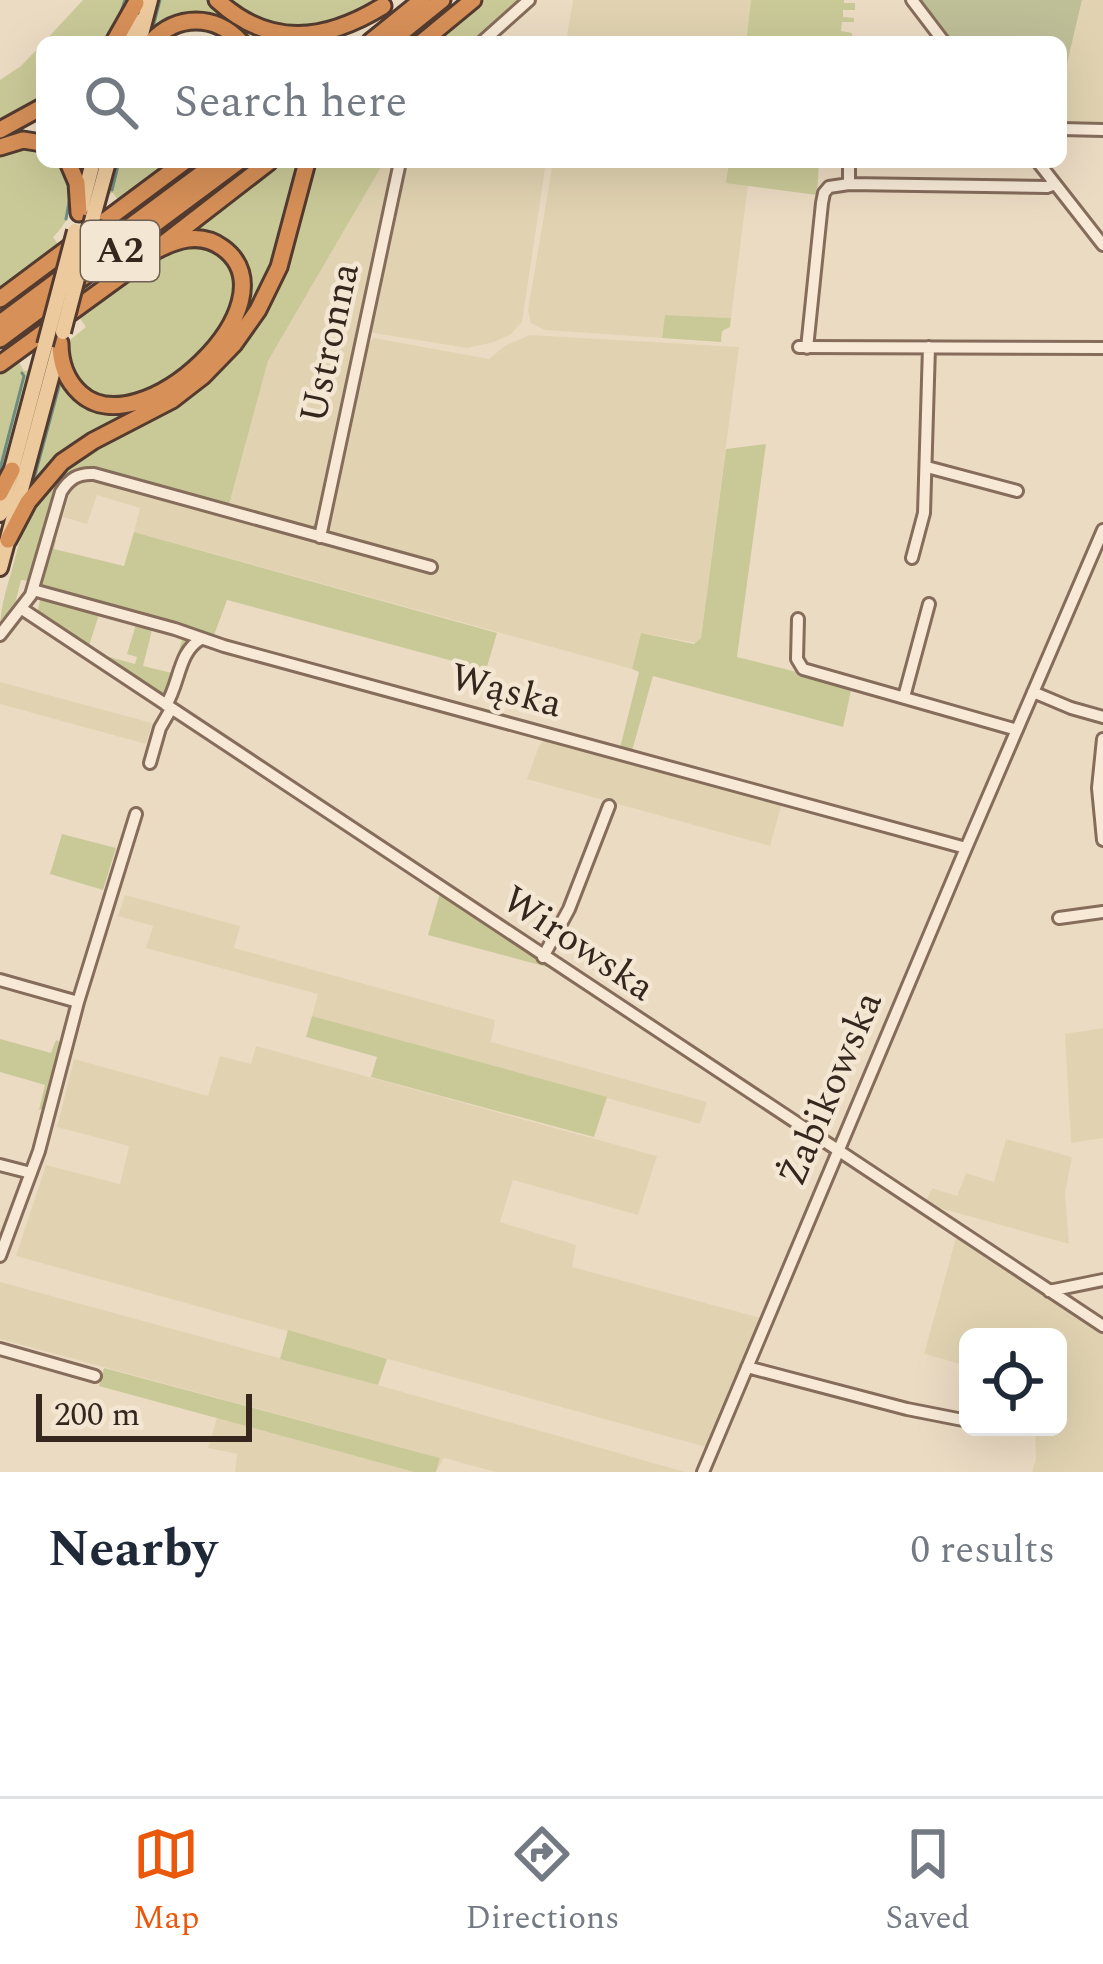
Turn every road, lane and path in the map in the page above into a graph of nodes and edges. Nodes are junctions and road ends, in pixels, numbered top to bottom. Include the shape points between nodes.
1 (217, 0) edge
2 (422, 0) edge
3 (442, 0) edge
4 (473, 0) edge
5 (529, 0) edge
6 (911, 0) edge
7 (141, 1) edge
8 (387, 3) edge
9 (118, 36) edge
10 (127, 36) edge
11 (140, 36) edge
12 (158, 36) edge
13 (234, 36) edge
14 (346, 36) edge
15 (377, 36) edge
16 (397, 36) edge
17 (429, 36) edge
18 (489, 36) edge
19 (939, 36) edge
20 (36, 110) edge
21 (1067, 129) edge
22 (0, 130) edge
23 (1103, 130) edge
24 (36, 142) edge
25 (0, 147) edge
26 (71, 168) edge
27 (92, 168) edge
28 (105, 168) edge
29 (176, 168) edge
30 (210, 168) edge
31 (230, 168) edge
32 (261, 168) edge
33 (306, 168) edge
34 (399, 168) edge
35 (849, 168) edge
36 (1043, 168) edge
37 (849, 184) junction
38 (1055, 184) junction
39 (83, 220) junction
40 (1103, 245) edge
41 (153, 252) junction
42 (1, 298) edge
43 (0, 323) edge
44 (0, 338) edge
45 (56, 340) junction
46 (929, 347) junction
47 (1103, 348) edge
48 (0, 364) edge
49 (18, 463) junction
50 (926, 467) junction
51 (1017, 491) dead end
52 (0, 493) edge
53 (0, 514) edge
54 (1103, 530) edge
55 (320, 537) junction
56 (8, 539) junction
57 (912, 558) dead end
58 (430, 567) dead end
59 (0, 568) edge
60 (33, 590) junction
61 (928, 604) dead end
62 (22, 609) junction
63 (798, 619) dead end
64 (0, 635) edge
65 (201, 639) junction
66 (1034, 692) junction
67 (904, 698) junction
68 (169, 707) junction
69 (1103, 718) edge
70 (1017, 730) junction
71 (1103, 740) edge
72 (150, 763) dead end
73 (609, 806) dead end
74 (136, 814) dead end
75 (1103, 840) edge
76 (966, 848) junction
77 (1103, 912) edge
78 (1060, 918) dead end
79 (542, 957) junction
80 (0, 980) edge
81 (78, 1002) junction
82 (837, 1152) junction
83 (0, 1165) edge
84 (31, 1174) junction
85 (0, 1256) edge
86 (1103, 1280) edge
87 (1049, 1291) junction
88 (1103, 1326) edge
89 (0, 1349) edge
90 (747, 1367) junction
91 (95, 1376) dead end
92 (959, 1419) edge
93 (703, 1472) edge

1 - 8 highway via 257,27 303,35 345,26
2 - 15 highway
3 - 16 highway
4 - 17 highway
5 - 18 street
6 - 19 street
7 - 9 highway
7 - 10 main road
7 - 11 main road
8 - 14 highway
12 - 13 highway via 198,20
20 - 22 highway
21 - 23 street
24 - 25 highway
26 - 39 highway
27 - 39 main road
28 - 39 main road
29 - 42 highway
30 - 43 highway, A2
31 - 44 highway, A2
32 - 41 highway
33 - 56 highway via 276,273 234,344 172,400 62,462
34 - 55 street, Ustronna
35 - 37 street
36 - 38 street
37 - 38 street
37 - 46 street via 824,193 803,347
38 - 40 street
39 - 45 main road, bridge
39 - 45 main road, bridge
41 - 45 highway via 202,239 238,266 242,304 202,359 155,395 107,407 72,384
41 - 48 highway
45 - 49 main road
46 - 47 street
46 - 50 street
49 - 52 highway
49 - 53 main road
49 - 56 main road
50 - 51 street
50 - 57 street
54 - 66 street, Żabikowska
55 - 58 street
55 - 60 street via 87,474 61,492
56 - 59 main road
60 - 62 street
60 - 65 street, Wąska
61 - 67 street
62 - 64 street
62 - 68 street, Wirowska
63 - 67 street via 800,667
65 - 68 street via 185,652
65 - 76 street, Wąska
66 - 69 street
66 - 70 street, Żabikowska
67 - 70 street
68 - 72 street
68 - 79 street, Wirowska
70 - 76 street, Żabikowska
71 - 75 street
73 - 79 street
74 - 81 street
76 - 82 street, Żabikowska
77 - 78 street
79 - 82 street, Wirowska
80 - 81 street
81 - 84 street
82 - 87 street, Wirowska
82 - 90 street, Żabikowska
83 - 84 street
84 - 85 street
86 - 87 street
87 - 88 street, Wirowska
89 - 91 street
90 - 92 street
90 - 93 street, Żabikowska

